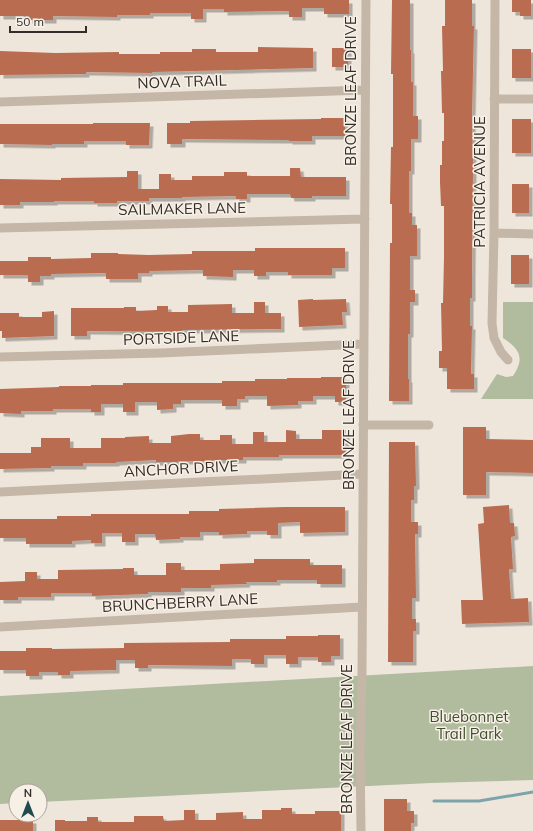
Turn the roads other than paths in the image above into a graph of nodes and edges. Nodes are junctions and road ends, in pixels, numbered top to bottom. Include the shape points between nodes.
1 (366, 0) edge
2 (495, 0) edge
3 (365, 90) junction
4 (494, 99) junction
5 (533, 99) edge
6 (0, 102) edge
7 (365, 219) junction
8 (0, 228) edge
9 (494, 233) junction
10 (533, 234) edge
11 (364, 344) junction
12 (0, 357) edge
13 (508, 360) dead end
14 (429, 424) dead end
15 (363, 425) junction
16 (363, 474) junction
17 (0, 492) edge
18 (362, 607) junction
19 (0, 627) edge
20 (361, 831) edge

1 - 3 street, BRONZE LEAF DRIVE
2 - 4 street, PATRICIA AVENUE
3 - 6 street, NOVA TRAIL
3 - 7 street, BRONZE LEAF DRIVE
4 - 5 street
4 - 9 street, PATRICIA AVENUE
7 - 8 street, SAILMAKER LANE
7 - 11 street, BRONZE LEAF DRIVE
9 - 10 street
9 - 13 street, PATRICIA AVENUE via 492,323 494,338
11 - 12 street, PORTSIDE LANE
11 - 15 street, BRONZE LEAF DRIVE
14 - 15 street
15 - 16 street, BRONZE LEAF DRIVE
16 - 17 street, ANCHOR DRIVE
16 - 18 street, BRONZE LEAF DRIVE
18 - 19 street, BRUNCHBERRY LANE
18 - 20 street, BRONZE LEAF DRIVE

